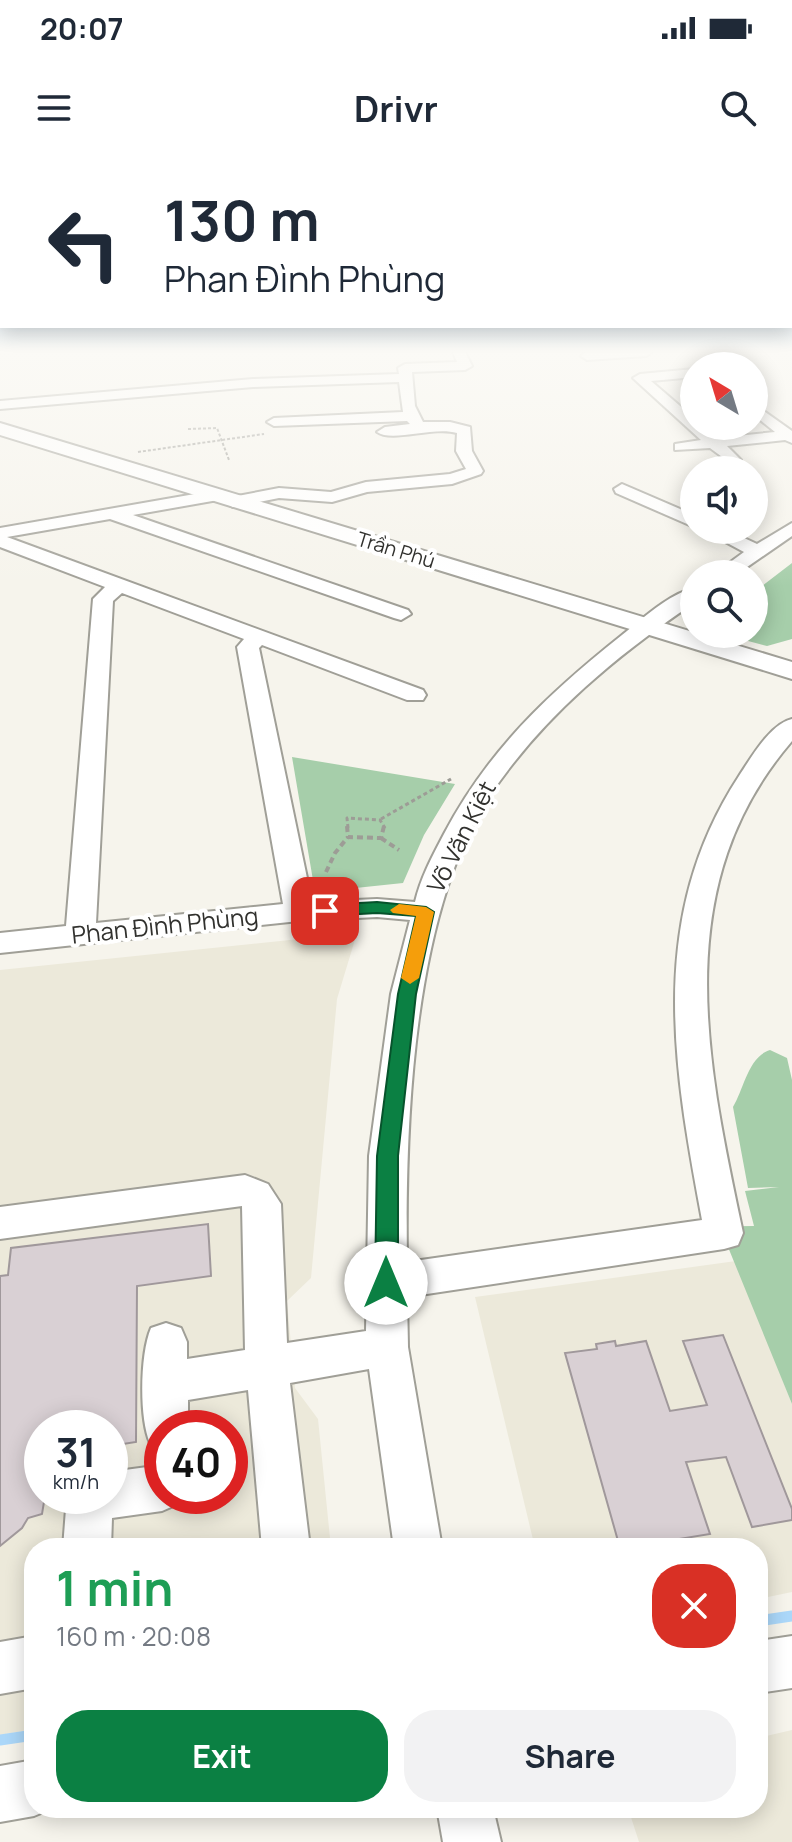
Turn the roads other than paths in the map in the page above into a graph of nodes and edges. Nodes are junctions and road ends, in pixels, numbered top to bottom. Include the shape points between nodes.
1 (408, 428) edge
2 (459, 428) edge
3 (0, 429) edge
4 (385, 432) dead end
5 (790, 437) edge
6 (708, 440) edge
7 (712, 444) junction
8 (680, 447) dead end
9 (725, 456) edge
10 (622, 489) dead end
11 (222, 499) junction
12 (680, 511) edge
13 (110, 513) junction
14 (792, 528) edge
15 (0, 533) edge
16 (0, 541) edge
17 (743, 544) edge
18 (758, 551) junction
19 (745, 560) edge
20 (118, 586) junction
21 (680, 603) edge
22 (401, 614) dead end
23 (648, 625) junction
24 (258, 637) junction
25 (792, 671) edge
26 (415, 695) dead end
27 (787, 738) edge
28 (299, 912) junction
29 (426, 912) junction
30 (80, 934) junction
31 (0, 943) edge
32 (0, 1223) edge
33 (386, 1283) junction
34 (387, 1347) junction
35 (267, 1366) junction
36 (166, 1410) edge
37 (88, 1514) edge
38 (87, 1538) edge
39 (285, 1538) edge
40 (416, 1538) edge
41 (792, 1662) edge
42 (24, 1664) edge
43 (768, 1666) edge
44 (0, 1668) edge
45 (24, 1790) edge
46 (0, 1794) edge
47 (467, 1818) edge
48 (472, 1842) edge

1 - 4 street
2 - 11 street via 465,430 464,451 475,471 452,479 366,487 332,497 279,493
3 - 11 main road, Trần Phú
5 - 7 street
6 - 7 street
7 - 8 street
7 - 9 street
10 - 12 street
11 - 13 street
11 - 23 main road, Trần Phú
13 - 15 street
13 - 22 street
14 - 18 street
16 - 20 street
17 - 18 street
18 - 19 street
20 - 24 street
20 - 30 street via 103,599
21 - 23 street, Võ Văn Kiệt
23 - 25 main road, Trần Phú
23 - 29 street, Võ Văn Kiệt via 565,692 517,742 478,794 435,879
24 - 26 street
24 - 28 street via 248,647
27 - 33 street via 727,815 696,918 692,1064 724,1233
28 - 29 street, Phan Đình Phùng
28 - 30 street, Phan Đình Phùng
29 - 33 street, Võ Văn Kiệt via 407,994 387,1156
30 - 31 street, Phan Đình Phùng
32 - 35 street via 245,1190 255,1195 262,1204
33 - 34 street, Võ Văn Kiệt
34 - 35 street
34 - 40 street, Võ Văn Kiệt
35 - 36 street via 166,1362
35 - 39 street
37 - 38 street
41 - 43 street
42 - 44 street
45 - 46 street
47 - 48 street

